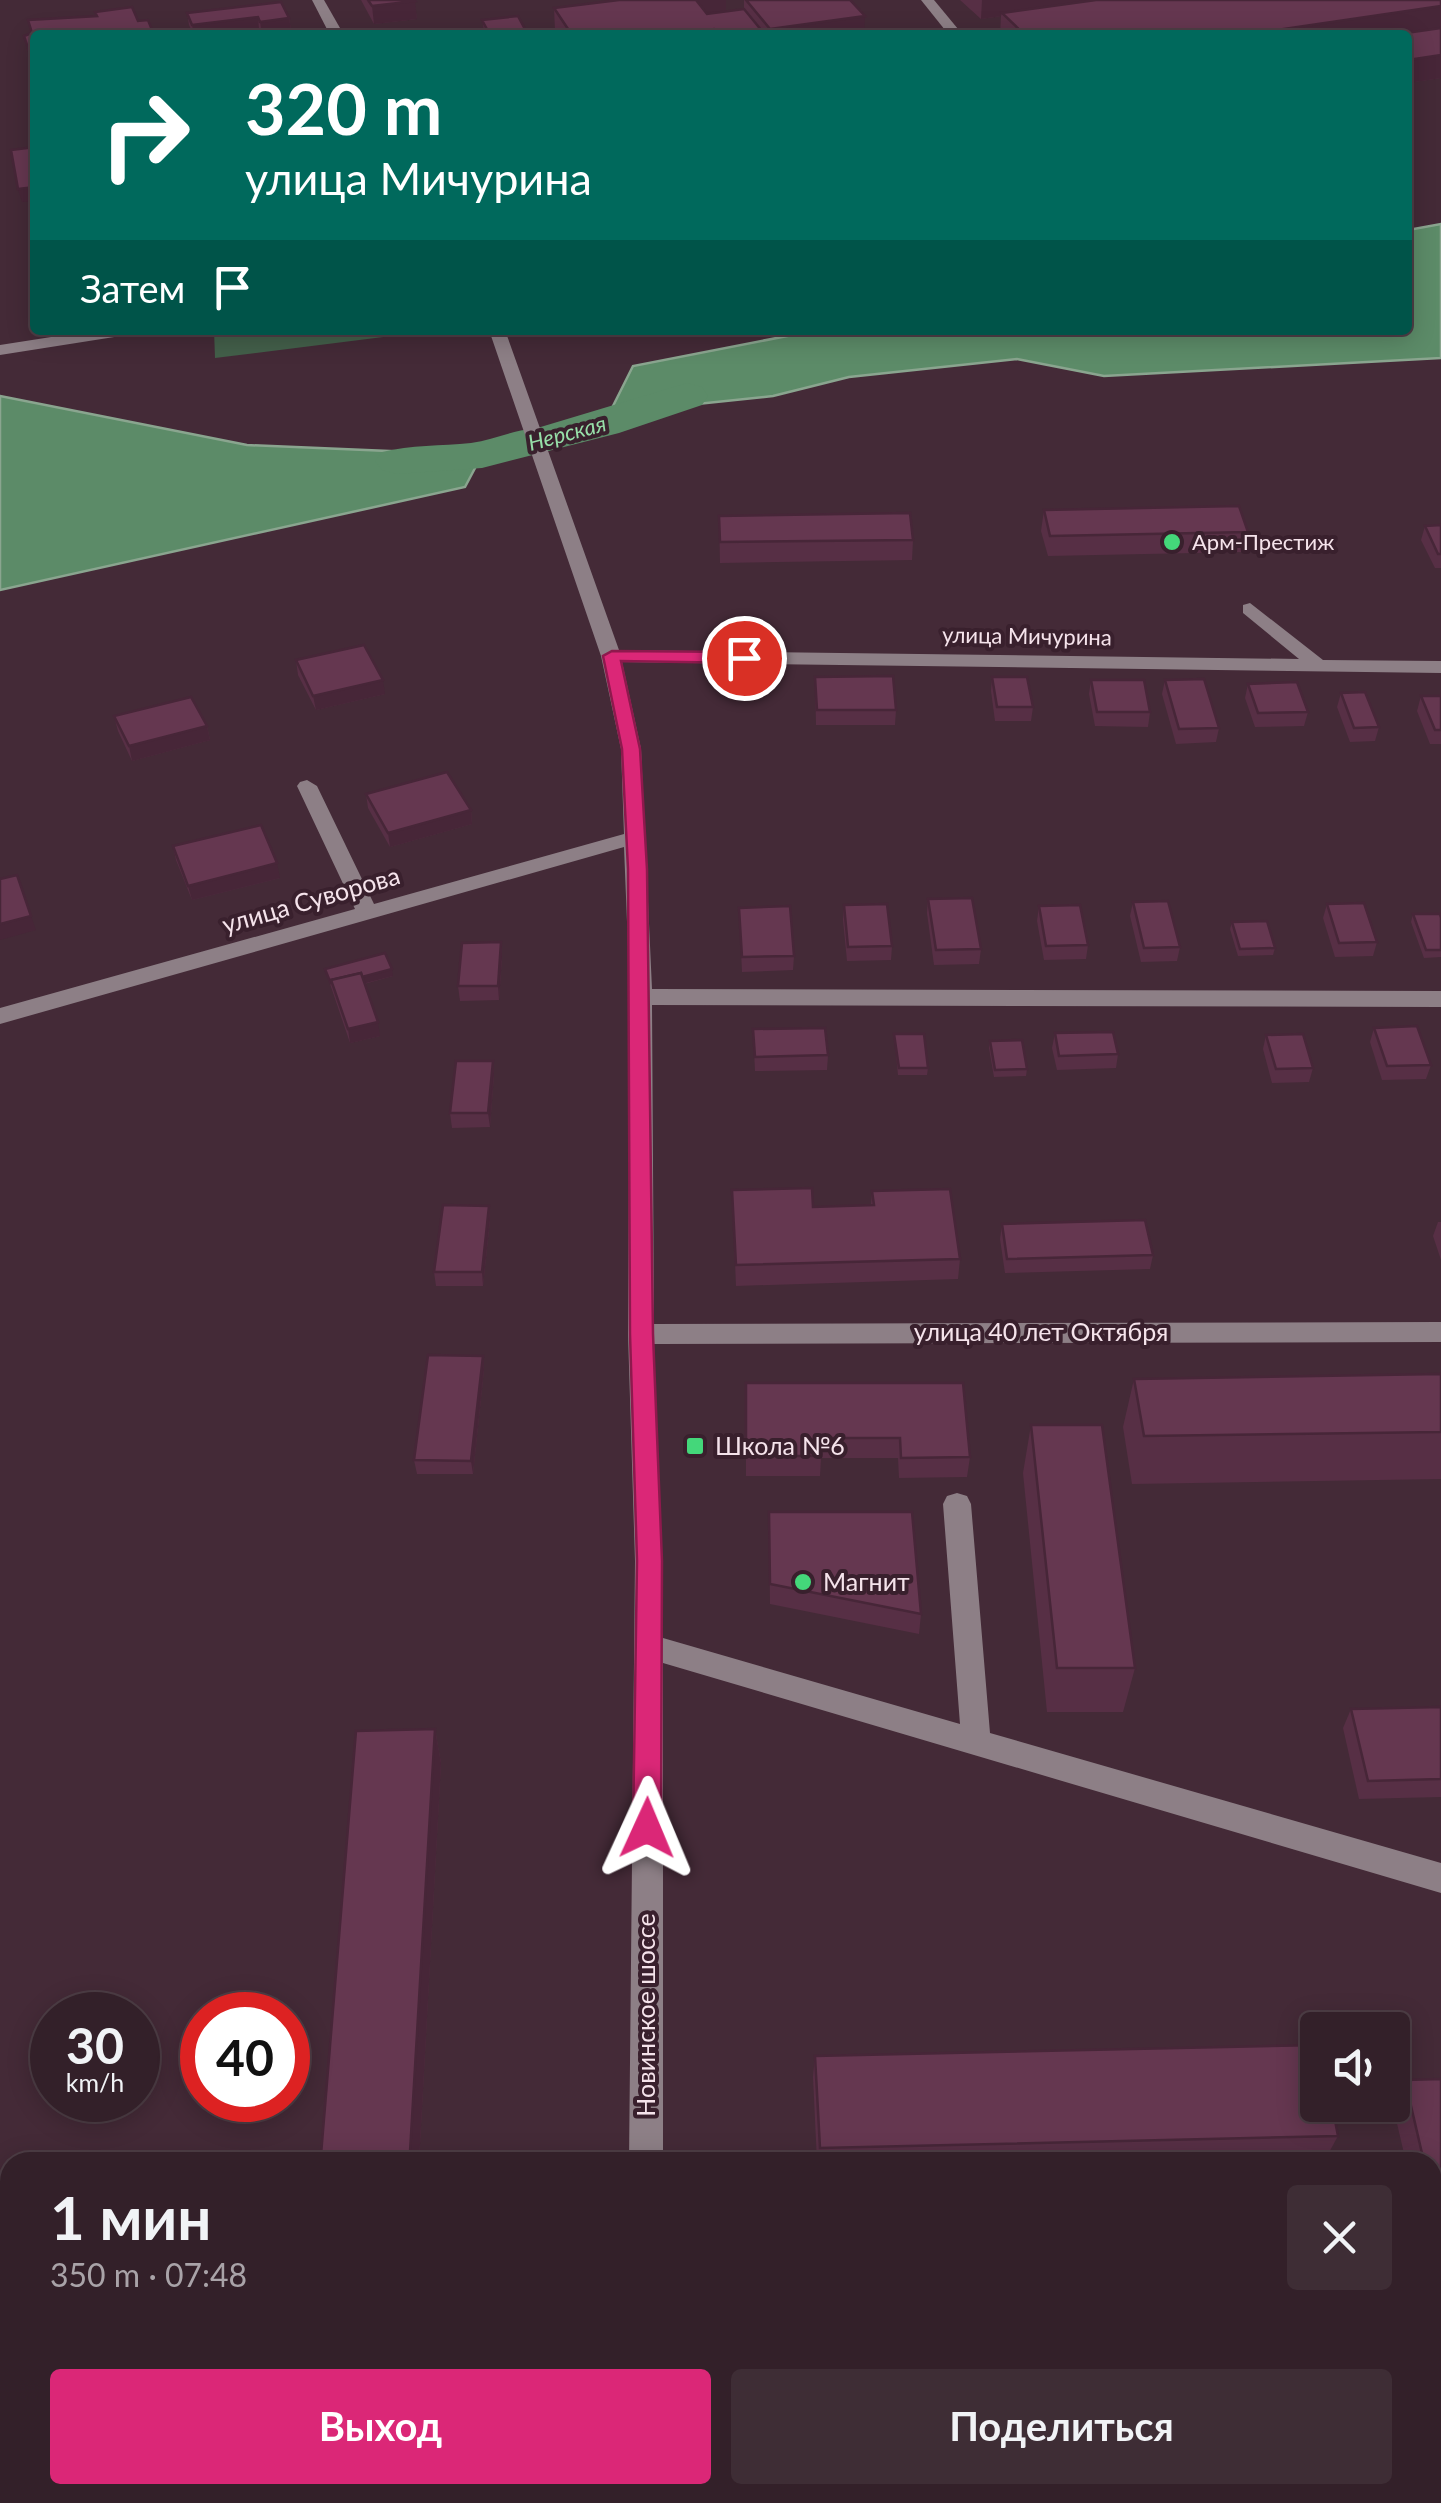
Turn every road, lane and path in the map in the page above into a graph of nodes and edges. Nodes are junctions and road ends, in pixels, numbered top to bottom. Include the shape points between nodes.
1 (318, 0) edge
2 (928, 0) edge
3 (333, 30) edge
4 (952, 30) edge
5 (95, 335) edge
6 (500, 335) edge
7 (0, 350) edge
8 (1250, 609) dead end
9 (612, 656) junction
10 (1318, 665) junction
11 (1441, 667) edge
12 (307, 786) dead end
13 (637, 836) junction
14 (367, 912) junction
15 (641, 997) junction
16 (1441, 999) edge
17 (0, 1016) edge
18 (1441, 1332) edge
19 (642, 1334) junction
20 (956, 1504) dead end
21 (650, 1648) junction
22 (976, 1741) junction
23 (1441, 1878) edge
24 (646, 2152) edge

1 - 3 street
2 - 4 street
5 - 7 street
6 - 9 street, Новинское шоссе
8 - 10 street
9 - 10 street, улица Мичурина
9 - 13 street, Новинское шоссе via 631,749
10 - 11 street, улица Мичурина
12 - 14 street
13 - 14 street, улица Суворова
13 - 15 street, Новинское шоссе
14 - 17 street, улица Суворова
15 - 16 street
15 - 19 street, Новинское шоссе
18 - 19 street, улица 40 лет Октября
19 - 21 street, Новинское шоссе
20 - 22 street
21 - 22 street
21 - 24 street, Новинское шоссе
22 - 23 street

